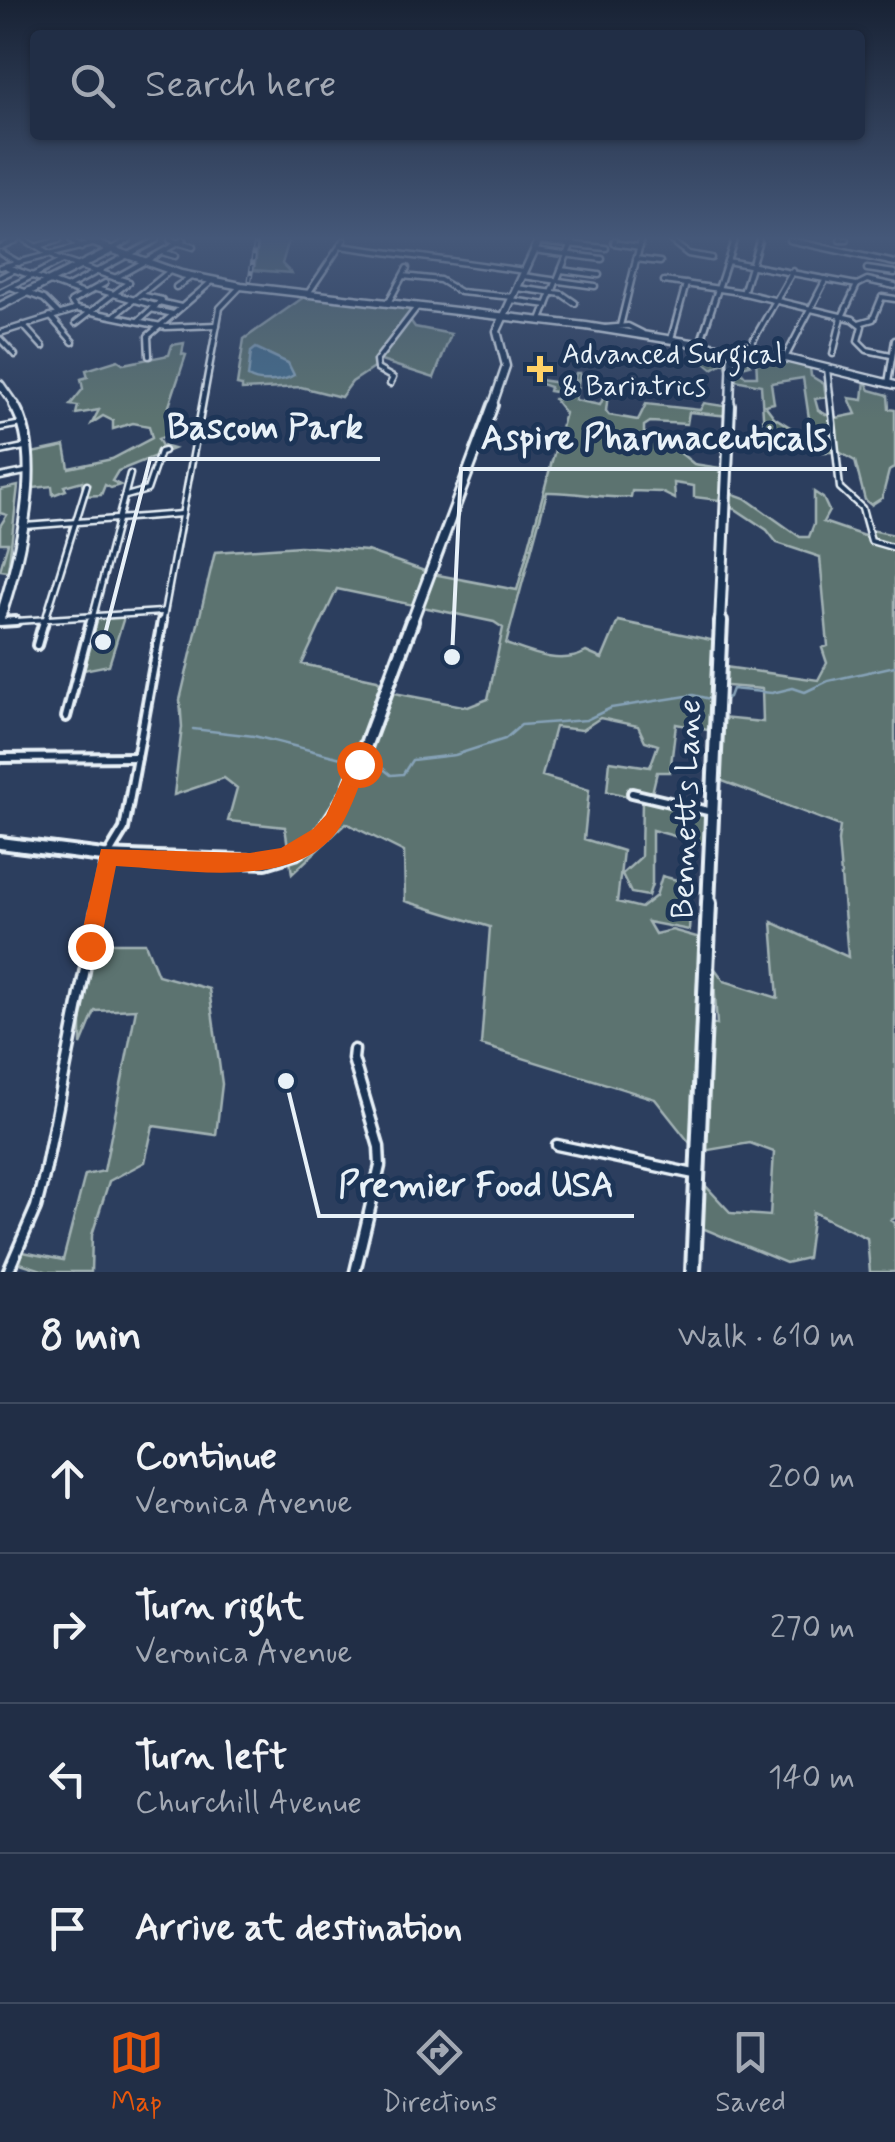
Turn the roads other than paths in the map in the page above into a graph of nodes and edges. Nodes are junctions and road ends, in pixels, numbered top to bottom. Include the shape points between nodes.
1 (44, 299) edge
2 (75, 299) edge
3 (107, 299) edge
4 (129, 299) edge
5 (161, 299) edge
6 (189, 299) edge
7 (226, 299) edge
8 (355, 299) edge
9 (390, 299) edge
10 (511, 299) edge
11 (520, 299) edge
12 (549, 299) edge
13 (566, 299) edge
14 (626, 299) edge
15 (682, 299) edge
16 (715, 299) edge
17 (769, 299) edge
18 (815, 299) edge
19 (850, 299) edge
20 (882, 299) edge
21 (133, 301) junction
22 (776, 301) junction
23 (388, 303) junction
24 (574, 303) dead end
25 (547, 304) junction
26 (156, 306) junction
27 (181, 306) junction
28 (418, 306) junction
29 (76, 309) junction
30 (810, 309) junction
31 (91, 312) junction
32 (60, 314) junction
33 (173, 314) junction
34 (50, 316) junction
35 (114, 316) junction
36 (502, 316) junction
37 (842, 316) junction
38 (541, 320) junction
39 (138, 321) junction
40 (76, 323) dead end
41 (859, 323) junction
42 (23, 325) junction
43 (217, 325) junction
44 (160, 326) junction
45 (620, 326) junction
46 (602, 329) junction
47 (644, 335) junction
48 (0, 336) edge
49 (670, 340) junction
50 (895, 340) edge
51 (73, 342) dead end
52 (700, 344) junction
53 (43, 347) dead end
54 (732, 349) junction
55 (746, 351) junction
56 (833, 354) dead end
57 (15, 355) dead end
58 (891, 355) junction
59 (150, 356) dead end
60 (785, 358) junction
61 (894, 366) edge
62 (827, 368) junction
63 (0, 384) edge
64 (390, 384) dead end
65 (891, 384) edge
66 (4, 396) edge
67 (23, 424) junction
68 (0, 428) edge
69 (24, 447) junction
70 (164, 451) dead end
71 (0, 452) edge
72 (25, 472) junction
73 (130, 474) dead end
74 (0, 477) edge
75 (87, 485) dead end
76 (125, 496) junction
77 (182, 514) junction
78 (119, 518) junction
79 (76, 520) junction
80 (22, 527) junction
81 (895, 548) edge
82 (163, 612) junction
83 (93, 617) junction
84 (0, 620) edge
85 (44, 620) junction
86 (37, 645) dead end
87 (66, 717) dead end
88 (138, 757) junction
89 (0, 758) edge
90 (632, 792) dead end
91 (713, 812) junction
92 (0, 843) edge
93 (108, 856) junction
94 (354, 1050) dead end
95 (558, 1145) dead end
96 (697, 1175) junction
97 (8, 1272) edge
98 (355, 1272) edge
99 (693, 1272) edge

1 - 32 street
2 - 29 street
3 - 31 street
4 - 21 street
5 - 26 street
6 - 27 street
7 - 43 street
8 - 23 street
9 - 23 street
10 - 36 street
11 - 25 street
12 - 25 street
13 - 24 street
14 - 45 street
15 - 49 street
16 - 52 street
17 - 22 street
18 - 30 street
19 - 37 street
20 - 41 street via 873,319
21 - 26 street
21 - 35 street
22 - 30 street
22 - 55 street
23 - 28 street
25 - 38 street
26 - 27 street
26 - 33 street
26 - 39 street
27 - 33 street
28 - 36 street
28 - 64 street via 376,361
29 - 31 street
29 - 32 street
30 - 37 street
30 - 60 street
31 - 35 street
31 - 40 street
32 - 34 street
33 - 44 street
34 - 42 street
34 - 51 street
35 - 39 street
36 - 38 street
36 - 93 street via 496,338 506,370 333,821 295,853 266,862
37 - 41 street
37 - 56 street
38 - 46 street
39 - 44 street
41 - 58 street via 859,343
42 - 48 street
42 - 53 street
43 - 44 street
43 - 77 street
44 - 59 street via 146,339
45 - 46 street
45 - 47 street
46 - 47 street
47 - 49 street
48 - 57 street
49 - 52 street
50 - 58 street
52 - 54 street
54 - 55 street
54 - 91 street, Bennetts Lane
55 - 60 street
58 - 61 street
60 - 62 street
61 - 65 street
62 - 65 street
62 - 81 street via 840,488 862,508 870,541
63 - 66 street
66 - 67 street
67 - 68 street
67 - 69 street
69 - 71 street
69 - 72 street
70 - 76 street via 147,490
72 - 74 street
72 - 80 street
73 - 76 street
75 - 79 street
76 - 78 street
77 - 78 street
77 - 82 street
78 - 79 street
78 - 83 street
79 - 80 street
79 - 85 street
80 - 84 street
82 - 83 street
82 - 88 street
83 - 85 street
83 - 87 street
84 - 85 street
85 - 86 street
88 - 89 street
88 - 93 street via 124,829
90 - 91 street
91 - 96 street, Bennetts Lane
92 - 93 street
93 - 97 street via 45,1172
94 - 98 street via 380,1147
95 - 96 street
96 - 99 street, Bennetts Lane

